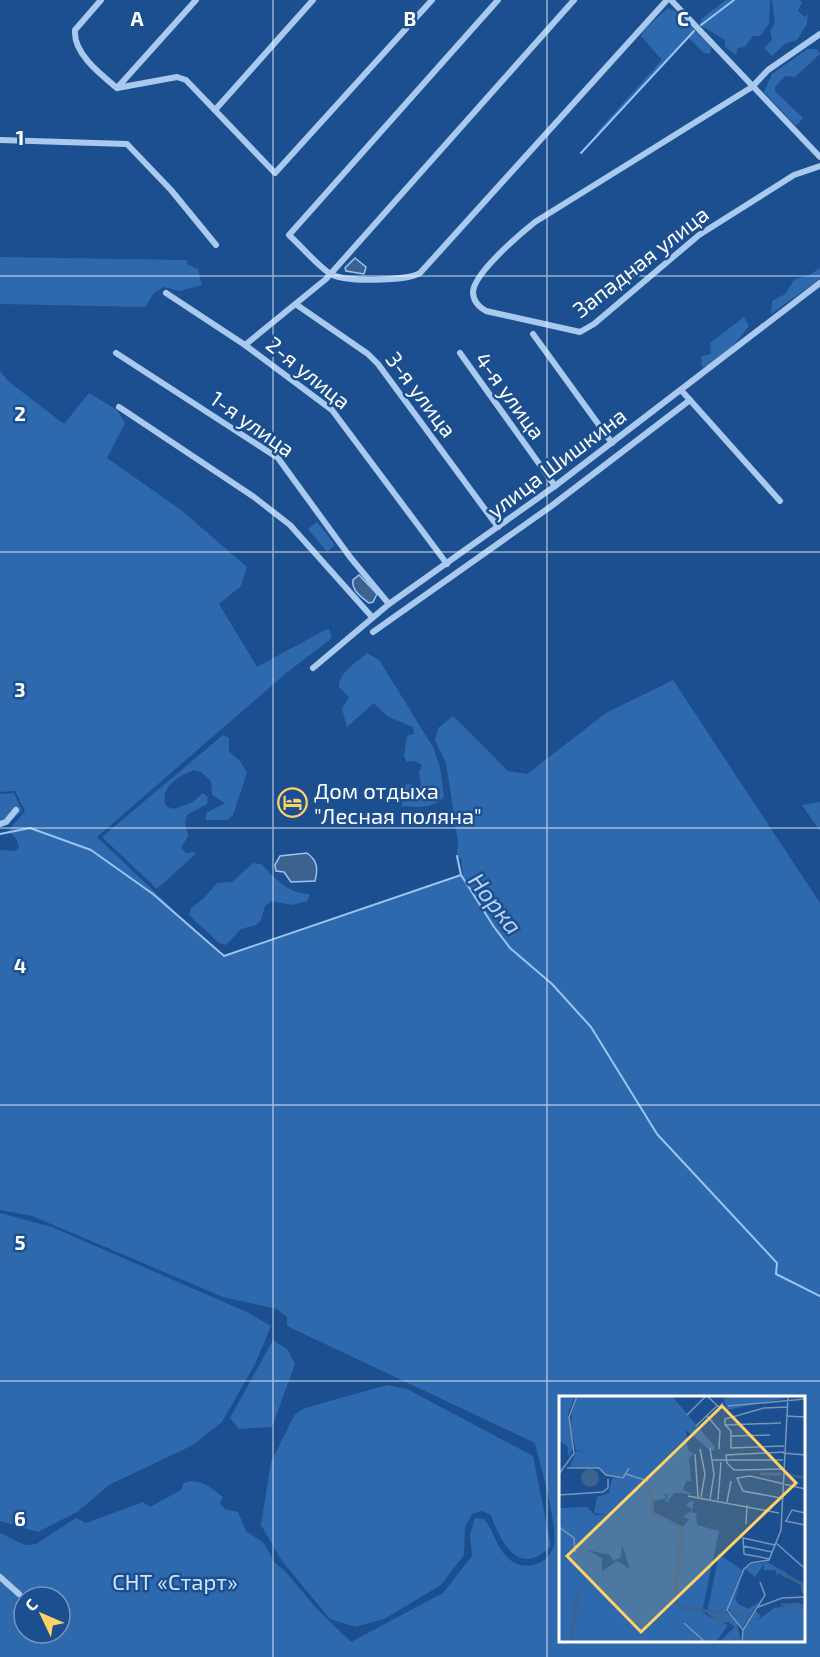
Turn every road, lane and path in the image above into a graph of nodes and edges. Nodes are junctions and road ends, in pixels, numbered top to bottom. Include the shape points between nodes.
1 (101, 0) edge
2 (196, 0) edge
3 (313, 0) edge
4 (432, 0) edge
5 (498, 0) edge
6 (574, 0) edge
7 (669, 0) edge
8 (820, 34) edge
9 (752, 87) junction
10 (117, 88) junction
11 (215, 110) junction
12 (0, 140) edge
13 (820, 158) edge
14 (820, 166) edge
15 (216, 245) dead end
16 (330, 274) junction
17 (820, 283) edge
18 (166, 293) dead end
19 (297, 304) junction
20 (533, 334) dead end
21 (245, 345) junction
22 (116, 353) dead end
23 (460, 353) dead end
24 (681, 390) junction
25 (690, 400) junction
26 (119, 406) dead end
27 (612, 443) junction
28 (555, 486) junction
29 (780, 501) dead end
30 (498, 527) junction
31 (447, 564) junction
32 (389, 604) junction
33 (372, 617) junction
34 (373, 633) dead end
35 (313, 668) dead end
36 (16, 810) dead end
37 (0, 824) edge
38 (0, 1577) edge
39 (12, 1587) edge

1 - 10 street via 74,33 82,53
2 - 10 street
3 - 11 street
4 - 11 street via 278,172 272,172
5 - 16 street via 289,235
6 - 16 street
7 - 9 street
7 - 16 street via 420,273 394,279
8 - 9 street via 768,70
9 - 13 street
9 - 14 street, Западная улица via 535,222 477,281 473,289 475,301 486,311 580,332 699,235 794,174
10 - 11 street via 182,78
12 - 15 street via 127,144
16 - 19 street
17 - 24 street, улица Шишкина
18 - 21 street, 2-я улица
19 - 21 street
19 - 30 street, 3-я улица via 378,364
20 - 27 street
21 - 31 street, 2-я улица via 340,417
22 - 32 street, 1-я улица via 278,458
23 - 28 street, 4-я улица
24 - 25 street
24 - 27 street, улица Шишкина
25 - 29 street
25 - 34 street via 550,507
26 - 33 street via 290,525
27 - 28 street, улица Шишкина
28 - 30 street, улица Шишкина
30 - 31 street, улица Шишкина
31 - 32 street, улица Шишкина
32 - 33 street, улица Шишкина
33 - 35 street, улица Шишкина
36 - 37 street
38 - 39 street

